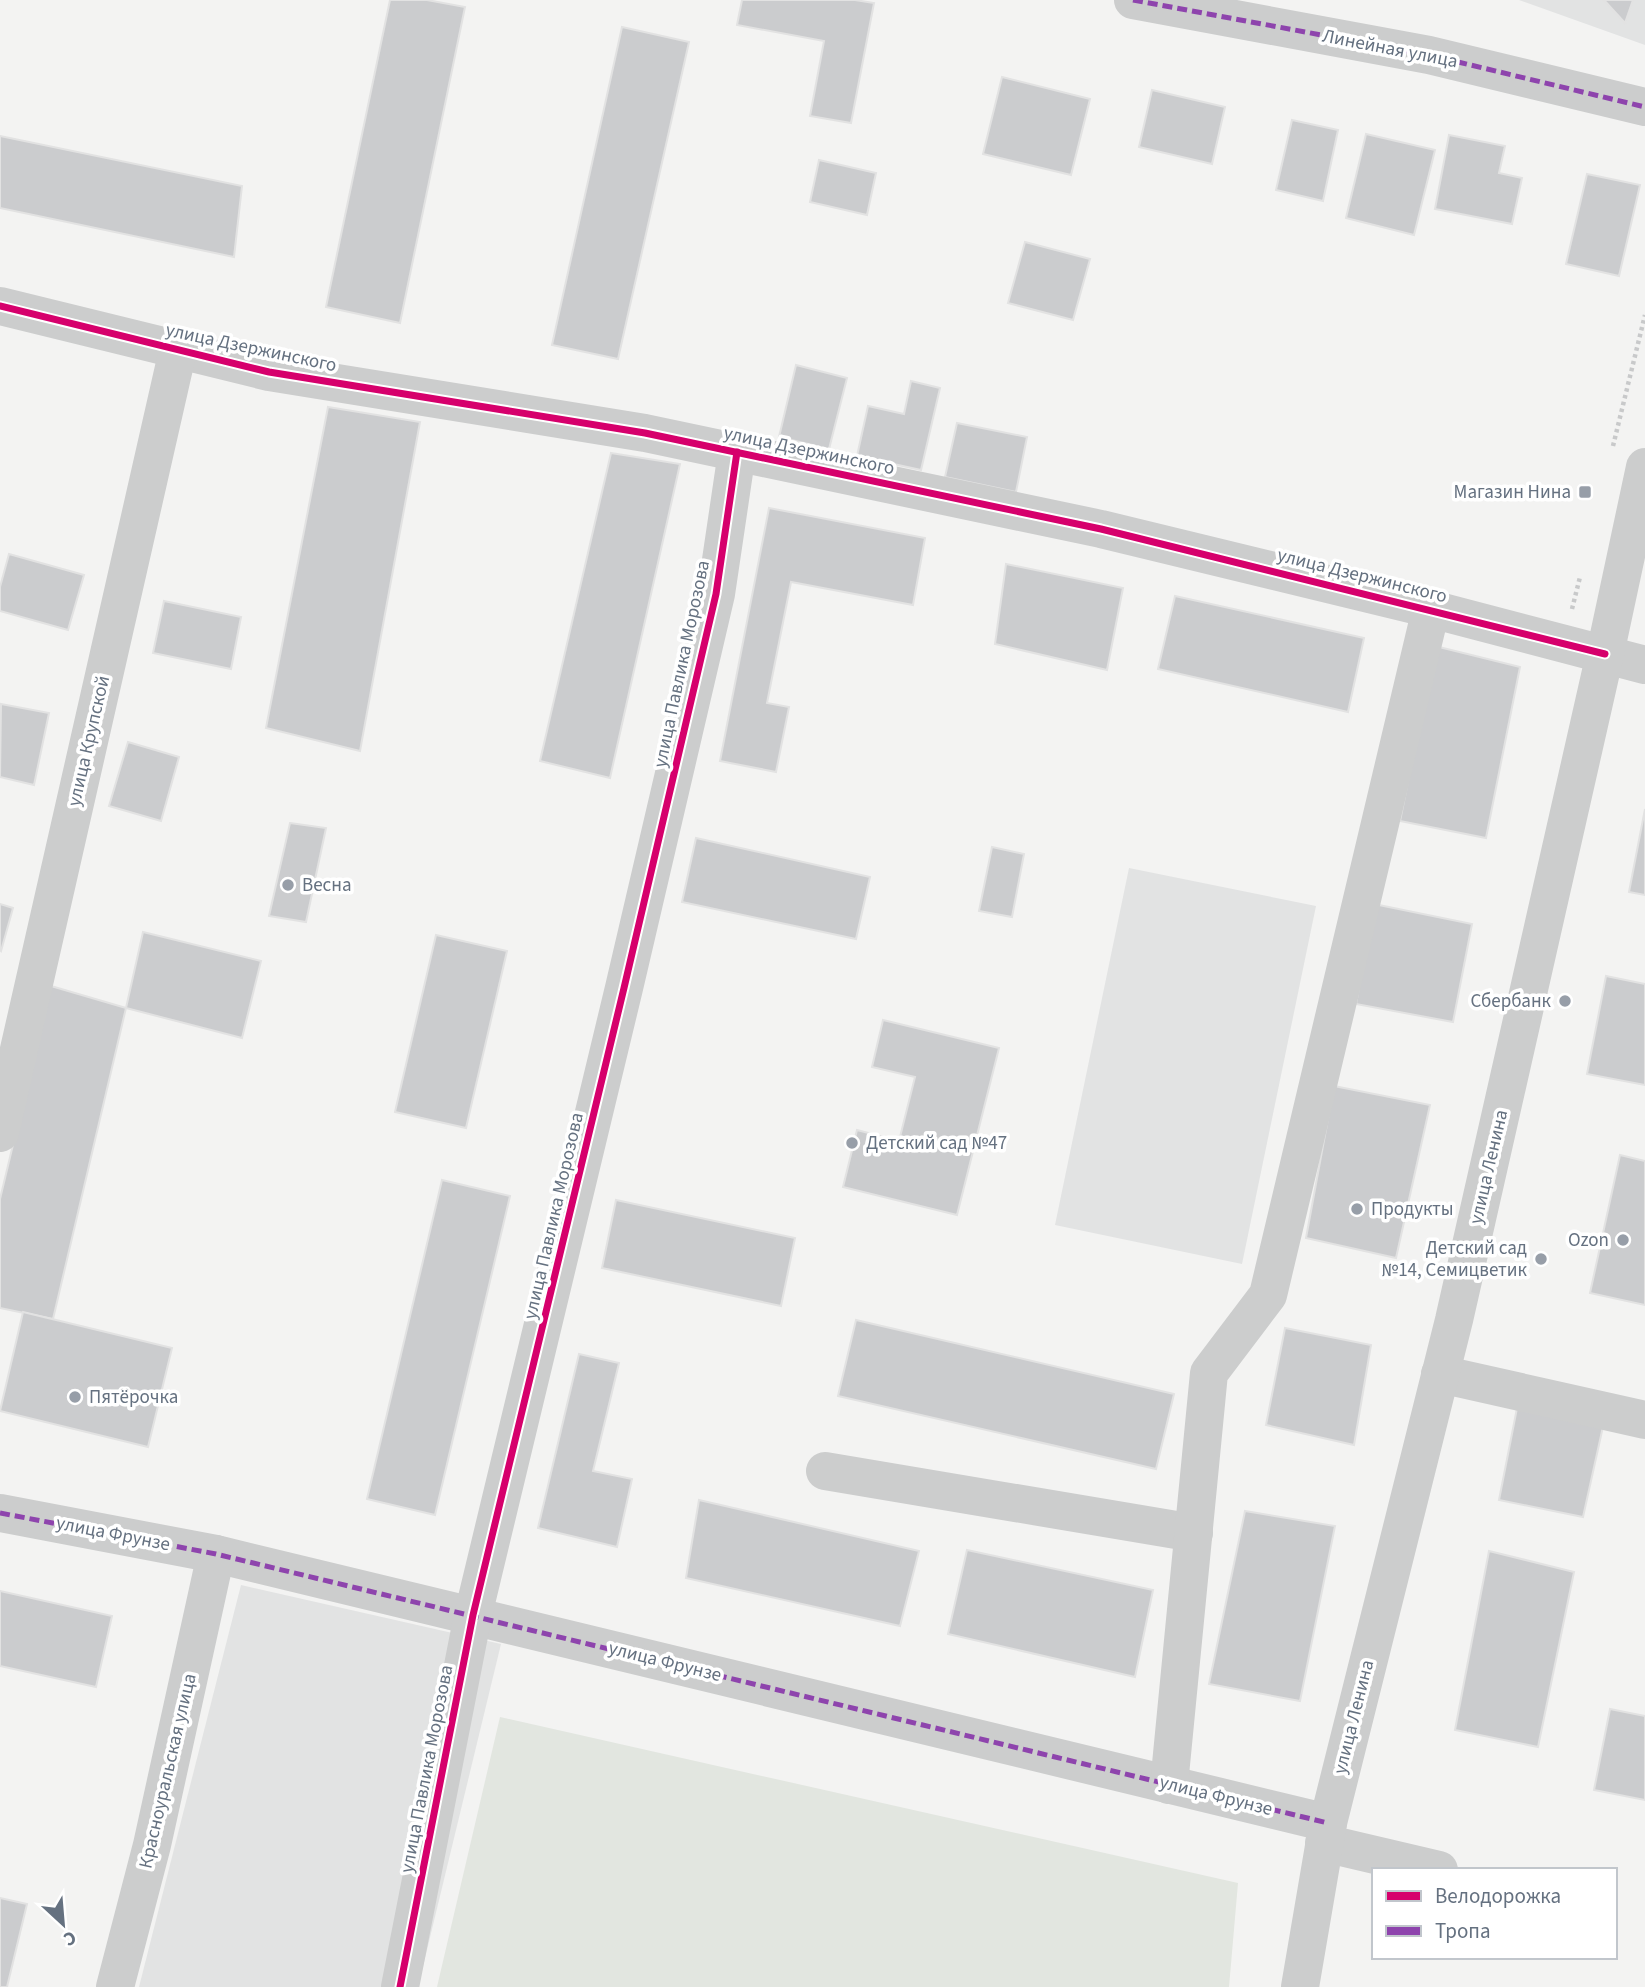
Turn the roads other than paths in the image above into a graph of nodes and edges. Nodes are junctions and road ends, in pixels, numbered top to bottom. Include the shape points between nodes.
1 (1133, 0) edge
2 (1645, 107) edge
3 (0, 306) edge
4 (178, 350) junction
5 (737, 452) junction
6 (1645, 467) edge
7 (1431, 609) junction
8 (1605, 654) junction
9 (1645, 665) edge
10 (0, 1133) edge
11 (1440, 1374) junction
12 (1645, 1420) edge
13 (825, 1471) dead end
14 (0, 1513) edge
15 (1194, 1533) junction
16 (216, 1554) junction
17 (473, 1615) junction
18 (1169, 1785) junction
19 (1326, 1833) junction
20 (1433, 1868) edge
21 (115, 1987) edge
22 (400, 1987) edge
23 (1300, 1987) edge

1 - 2 street, Линейная улица via 1429,55
3 - 4 street, улица Дзержинского
4 - 5 street, улица Дзержинского via 270,372
4 - 10 street, улица Крупской
5 - 7 street, улица Дзержинского via 1101,529
5 - 17 street, улица Павлика Морозова via 716,594
6 - 8 street, улица Ленина
7 - 8 street, улица Дзержинского
7 - 15 street via 1269,1295 1209,1373
8 - 9 street, улица Дзержинского
8 - 11 street, улица Ленина
11 - 12 street
11 - 19 street, улица Ленина
13 - 15 street
14 - 16 street, улица Фрунзе
15 - 18 street
16 - 17 street, улица Фрунзе
16 - 21 street, Красноуральская улица via 152,1845
17 - 18 street, улица Фрунзе
17 - 22 street, улица Павлика Морозова
18 - 19 street, улица Фрунзе
19 - 20 street, улица Фрунзе
19 - 23 street, улица Ленина

